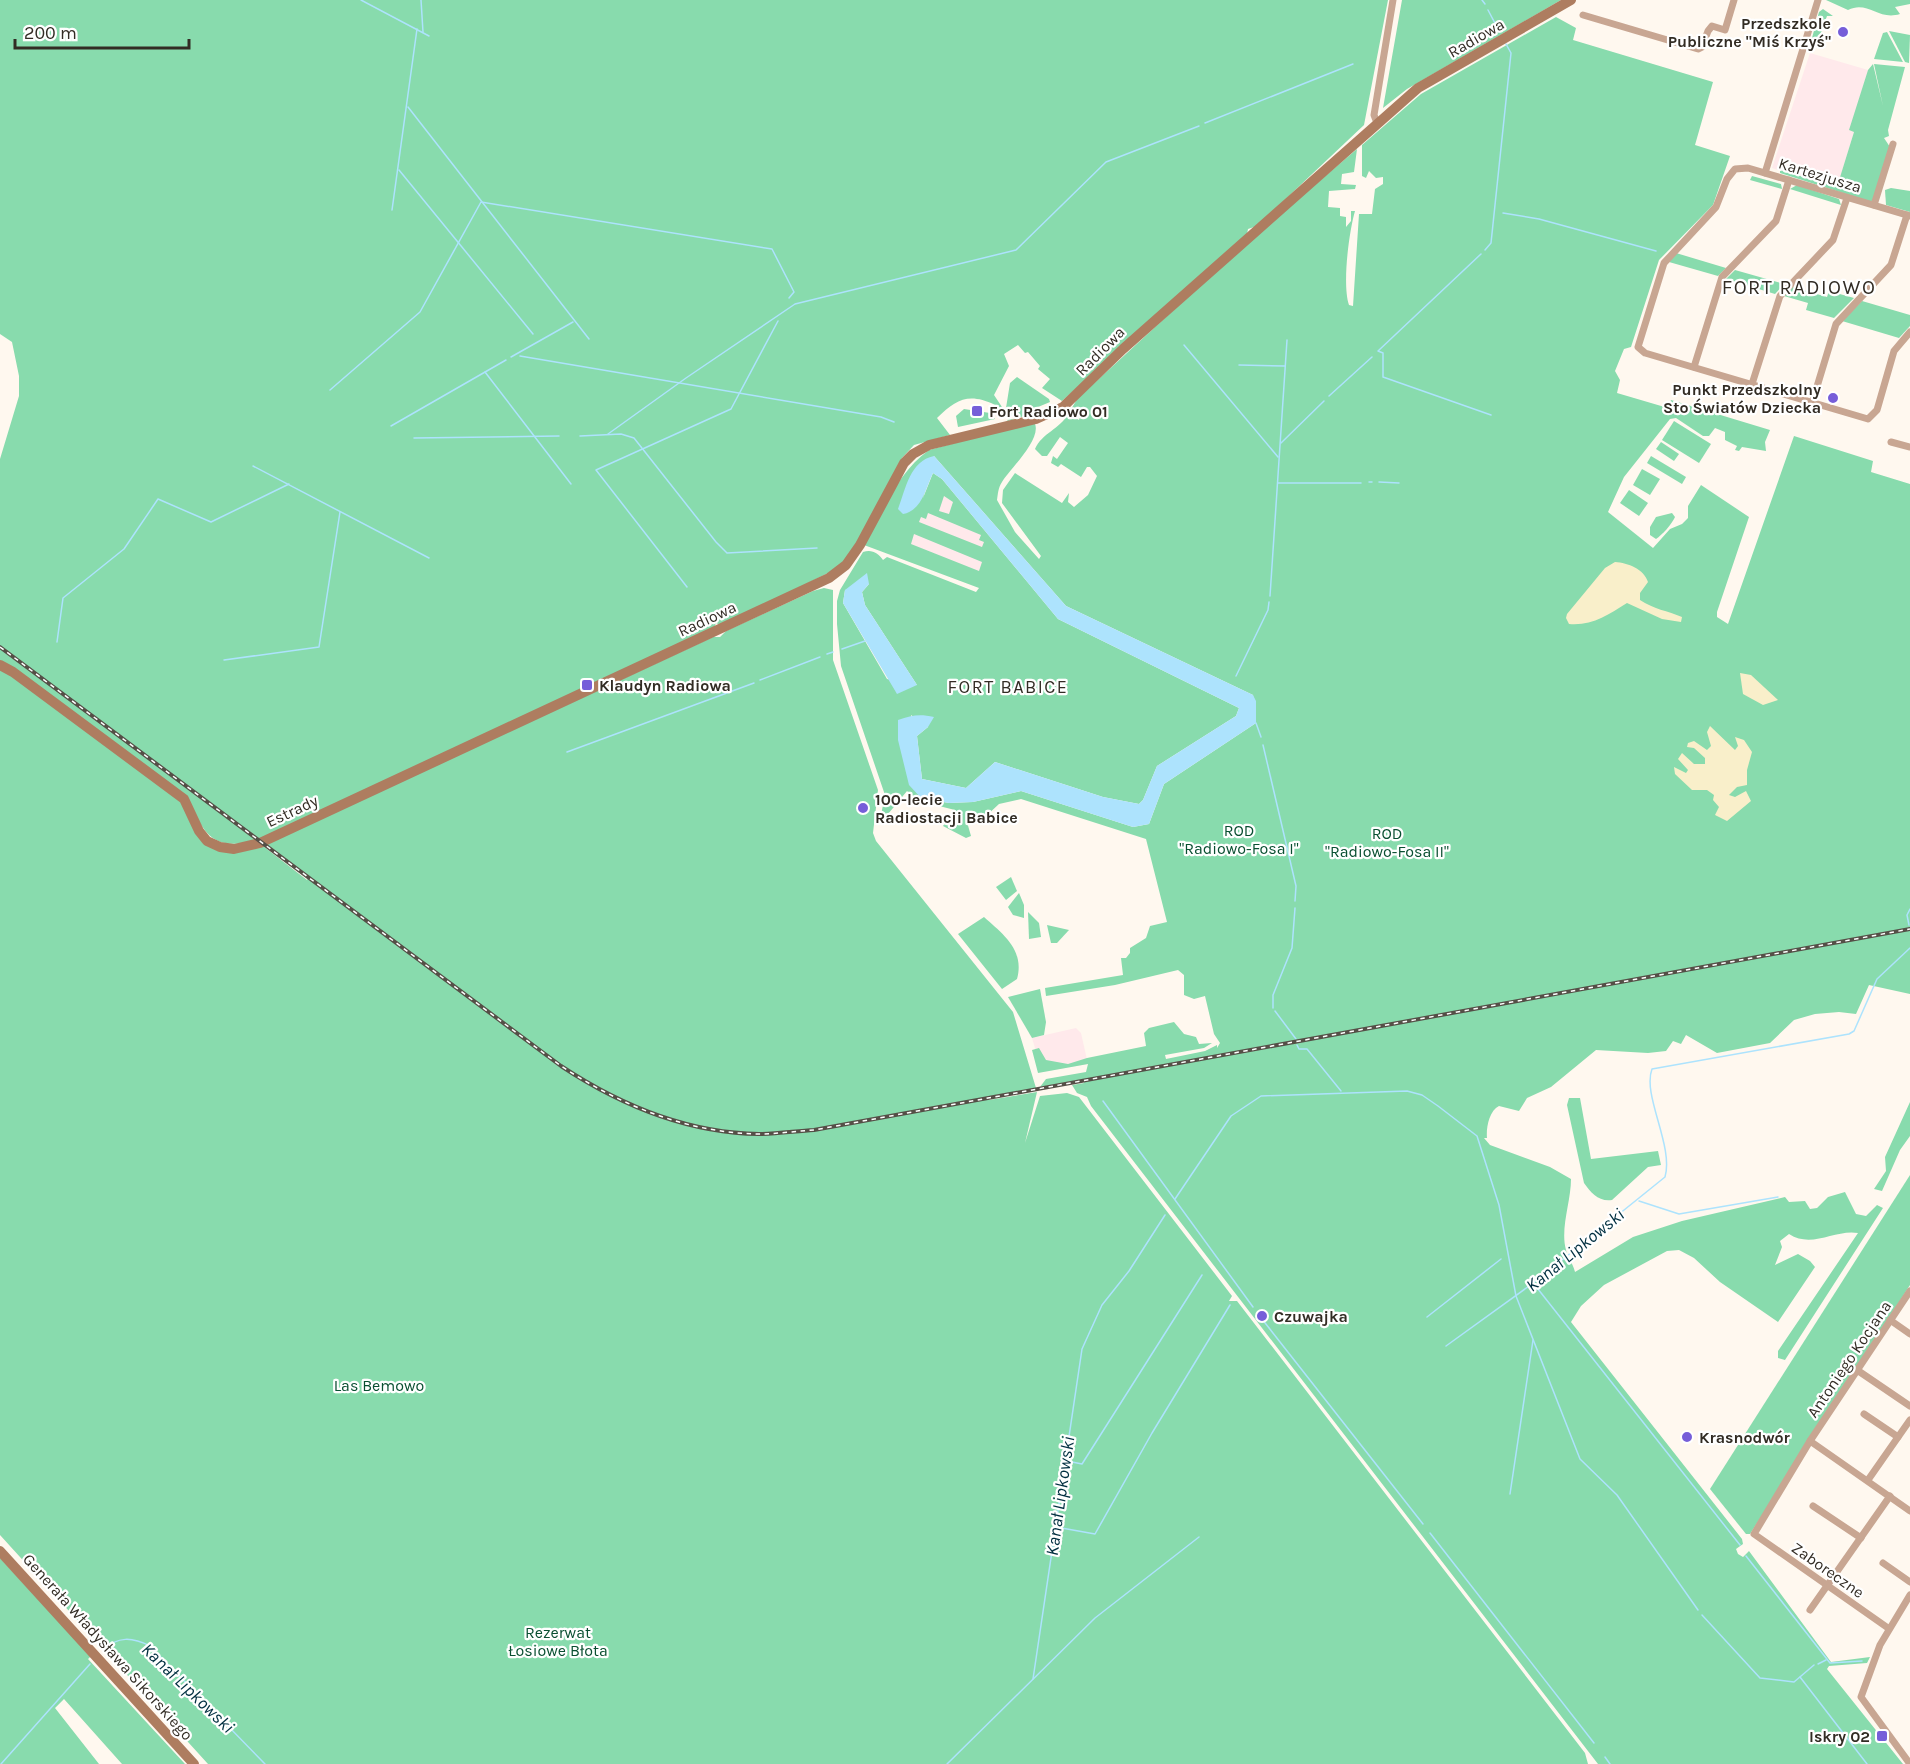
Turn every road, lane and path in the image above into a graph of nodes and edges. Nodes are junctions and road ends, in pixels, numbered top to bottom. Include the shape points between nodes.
1 (1393, 0) edge
2 (1571, 0) edge
3 (1734, 0) edge
4 (1818, 0) edge
5 (1584, 15) dead end
6 (1377, 123) junction
7 (1893, 144) dead end
8 (1765, 173) junction
9 (1789, 180) junction
10 (1847, 198) junction
11 (1874, 205) junction
12 (1908, 216) edge
13 (1910, 332) edge
14 (1694, 368) junction
15 (1752, 384) junction
16 (1812, 403) junction
17 (1891, 442) dead end
18 (1910, 447) edge
19 (0, 665) edge
20 (638, 669) joint
21 (1910, 1291) edge
22 (1890, 1320) junction
23 (1910, 1334) edge
24 (1857, 1370) junction
25 (1910, 1406) edge
26 (1864, 1414) dead end
27 (1910, 1420) edge
28 (1898, 1437) junction
29 (1810, 1441) junction
30 (1868, 1480) junction
31 (1890, 1496) junction
32 (1813, 1506) dead end
33 (1910, 1511) edge
34 (1754, 1534) joint
35 (1861, 1538) junction
36 (0, 1551) edge
37 (1883, 1563) dead end
38 (1910, 1582) edge
39 (1828, 1586) junction
40 (1910, 1595) edge
41 (1810, 1610) dead end
42 (1888, 1628) junction
43 (1908, 1759) edge
44 (194, 1764) edge

1 - 6 street via 1374,115
2 - 6 main road, Radiowa via 1418,88
3 - 5 street via 1725,30 1713,26 1707,30 1698,49
4 - 8 street
6 - 20 main road, Radiowa via 1122,349 1063,407 1036,419 917,451 904,463 850,561 837,573
7 - 11 street
8 - 9 street, Kartezjusza
8 - 14 street, Kartezjusza via 1740,167 1731,173 1716,207 1661,269 1638,347
9 - 10 street, Kartezjusza
9 - 14 street via 1776,221 1722,277
10 - 11 street, Kartezjusza
10 - 15 street via 1833,240 1780,296
11 - 12 street, Kartezjusza
12 - 16 street via 1891,265 1836,324
13 - 16 street via 1894,351 1877,410 1868,419
14 - 15 street
15 - 16 street
17 - 18 street
19 - 20 main road, Estrady via 184,799 207,841 234,849 260,843
21 - 22 street, Antoniego Kocjana
22 - 23 street
22 - 24 street, Antoniego Kocjana
24 - 25 street
24 - 29 street, Antoniego Kocjana
26 - 28 street
27 - 28 street
28 - 30 street
29 - 30 street
29 - 34 street, Antoniego Kocjana
30 - 31 street
31 - 33 street
31 - 35 street
32 - 35 street
34 - 39 street, Zaboreczne
35 - 39 street
36 - 44 main road, Generała Władysława Sikorskiego
37 - 38 street
39 - 41 street
39 - 42 street, Zaboreczne
40 - 42 street
42 - 43 street via 1861,1700

